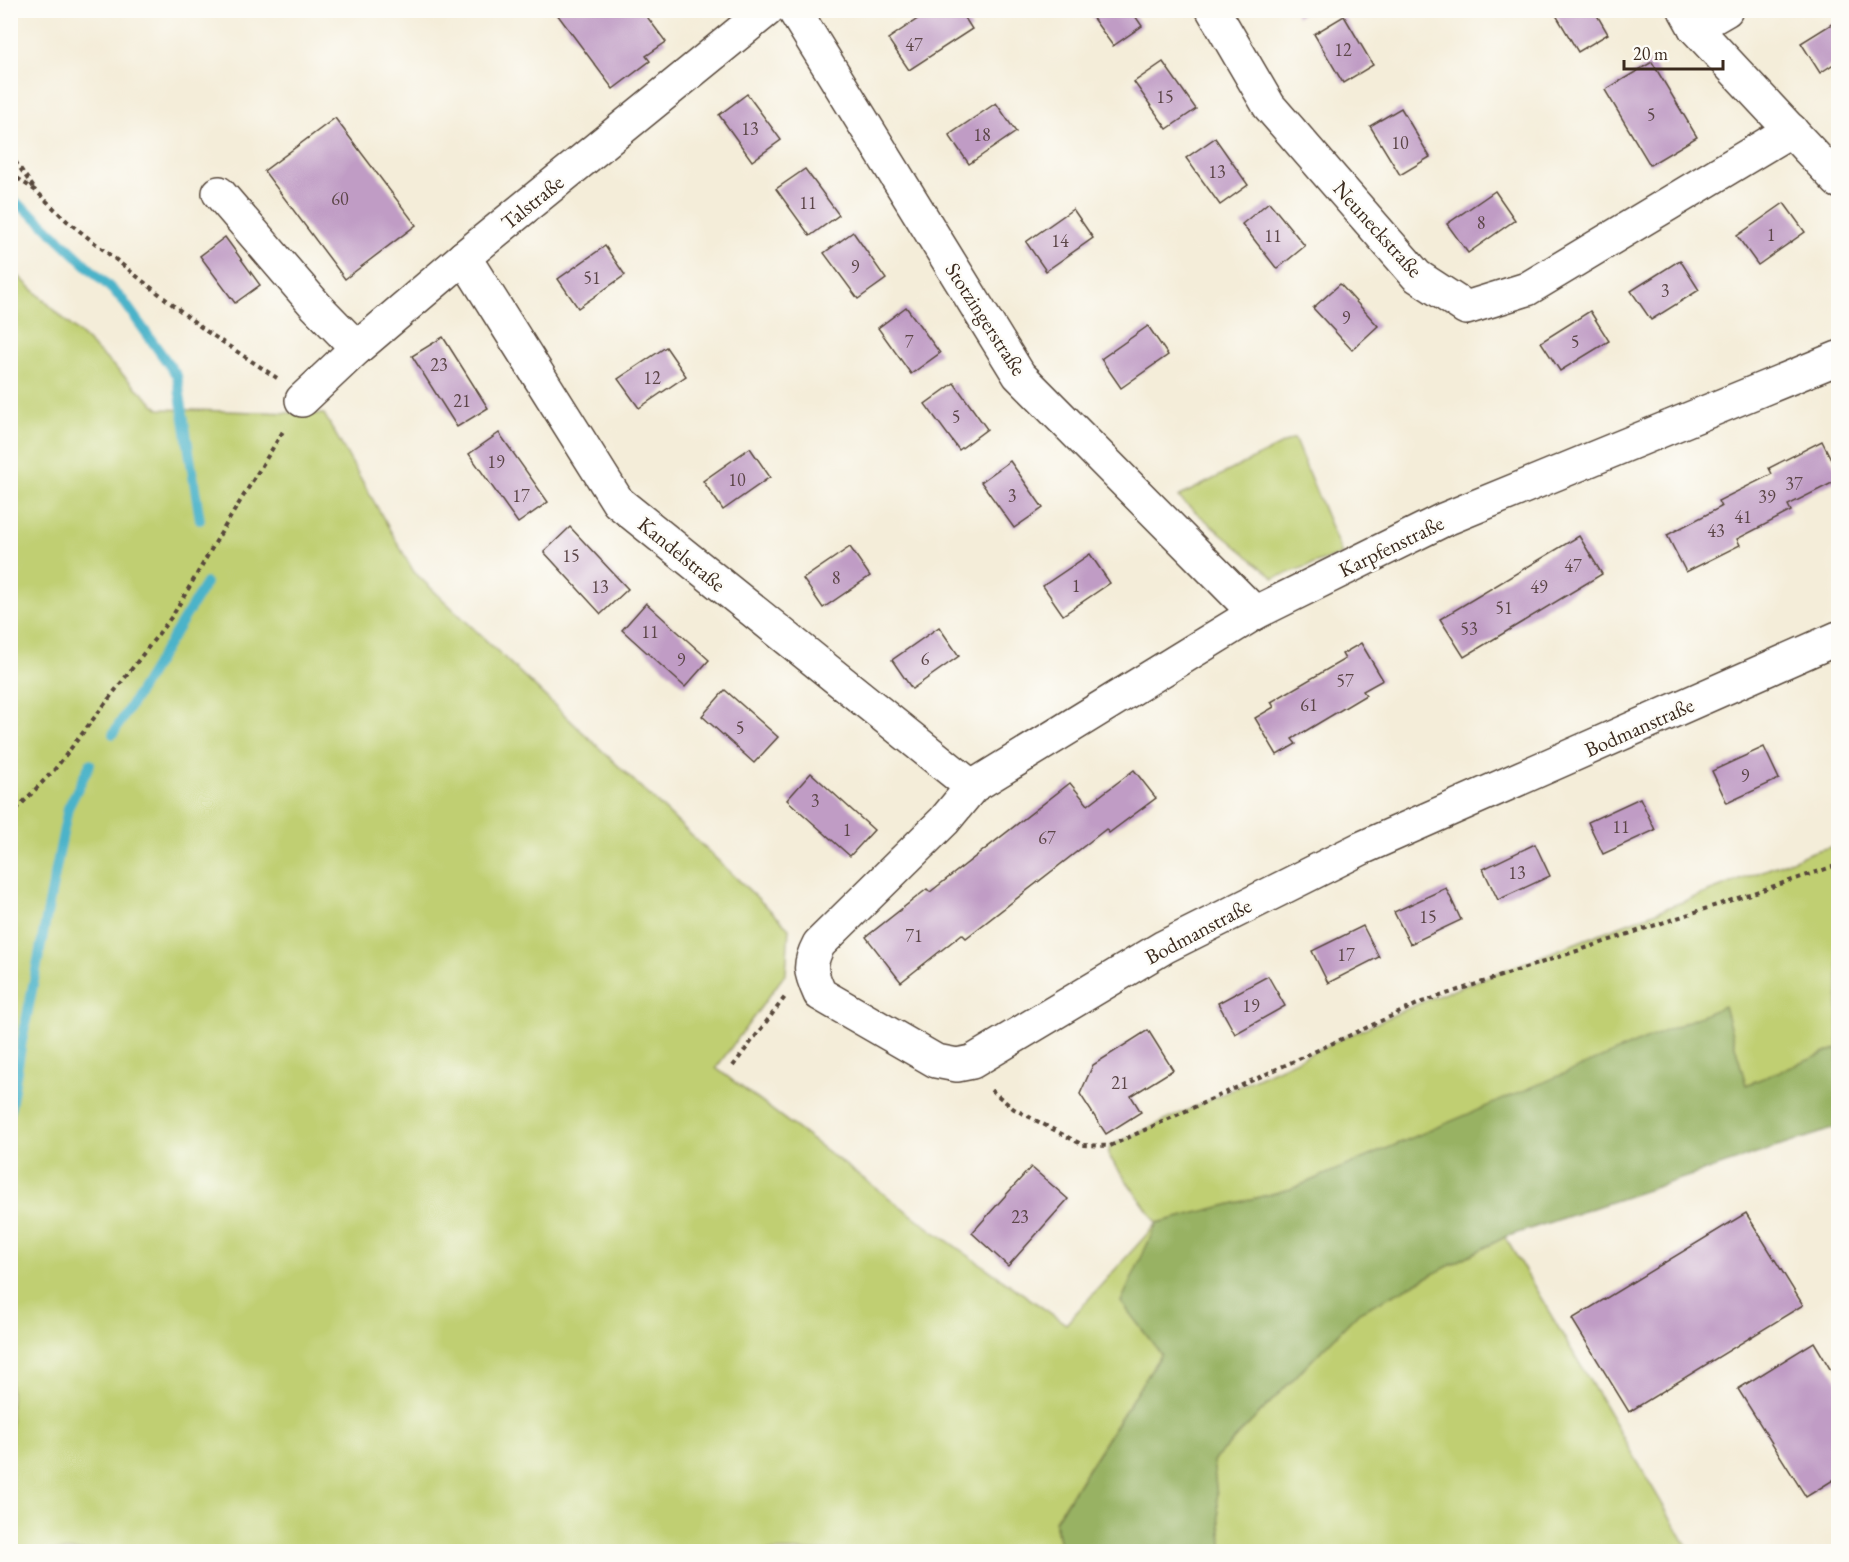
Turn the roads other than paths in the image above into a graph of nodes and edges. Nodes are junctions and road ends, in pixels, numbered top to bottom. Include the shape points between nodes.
1 (767, 10) edge
2 (794, 10) edge
3 (1213, 10) edge
4 (1726, 10) edge
5 (1690, 19) edge
6 (1791, 130) junction
7 (1839, 181) edge
8 (219, 193) dead end
9 (464, 257) junction
10 (357, 348) junction
11 (1839, 358) edge
12 (303, 399) road end
13 (1255, 613) junction
14 (1839, 638) edge
15 (972, 787) junction

1 - 9 street, Talstraße
2 - 13 street, Stotzingerstraße via 1019,375
3 - 6 street, Neuneckstraße via 1269,106 1417,276 1466,308 1527,289
4 - 5 street
5 - 6 street
6 - 7 street
8 - 10 street
9 - 10 street, Talstraße
9 - 15 street, Kandelstraße via 618,502
10 - 12 street, Talstraße
11 - 13 street, Karpfenstraße via 1443,520
13 - 15 street, Karpfenstraße
14 - 15 street, Bodmanstraße via 1362,848 1164,947 972,1062 957,1065 936,1061 820,994 811,960 819,944 944,821

